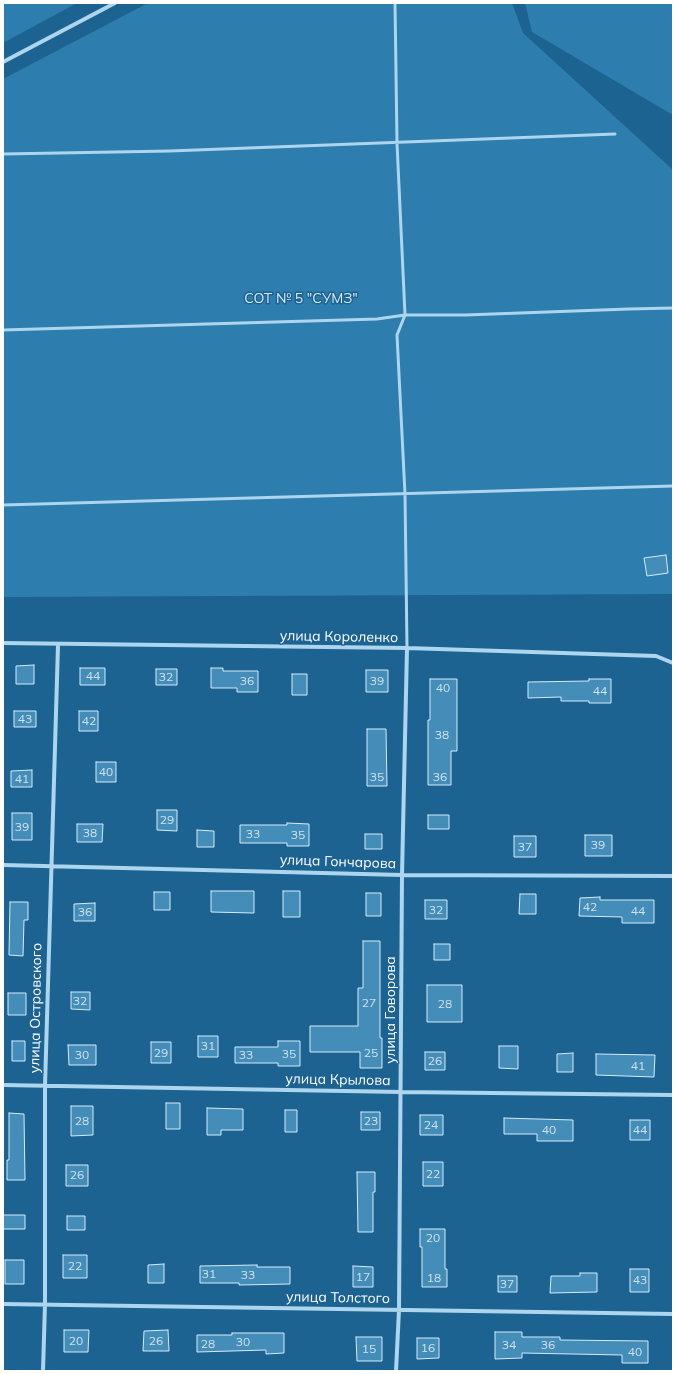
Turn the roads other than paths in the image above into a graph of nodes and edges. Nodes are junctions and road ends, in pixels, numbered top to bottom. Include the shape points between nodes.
1 (115, 3) edge
2 (395, 3) edge
3 (3, 62) edge
4 (615, 134) dead end
5 (397, 143) junction
6 (3, 154) edge
7 (673, 308) edge
8 (405, 315) junction
9 (3, 330) edge
10 (673, 486) edge
11 (405, 494) junction
12 (3, 505) edge
13 (3, 643) edge
14 (58, 645) junction
15 (407, 648) junction
16 (673, 663) edge
17 (3, 865) edge
18 (51, 865) junction
19 (402, 875) junction
20 (673, 876) edge
21 (3, 1085) edge
22 (46, 1086) junction
23 (401, 1092) junction
24 (673, 1095) edge
25 (3, 1304) edge
26 (45, 1304) junction
27 (399, 1310) junction
28 (673, 1314) edge
29 (43, 1371) edge
30 (396, 1371) edge

1 - 3 street
2 - 5 lane
4 - 5 lane
5 - 6 lane
5 - 8 lane
7 - 8 lane
8 - 9 lane via 377,320
8 - 11 lane via 397,336
10 - 11 lane
11 - 12 lane
11 - 15 lane
13 - 14 street, улица Короленко
14 - 15 street, улица Короленко
14 - 18 street, улица Островского
15 - 16 street, улица Короленко via 656,656
15 - 19 street, улица Говорова
17 - 18 street, улица Гончарова
18 - 19 street, улица Гончарова
18 - 22 street, улица Островского
19 - 20 street, улица Гончарова
19 - 23 street, улица Говорова
21 - 22 street, улица Крылова
22 - 23 street, улица Крылова
22 - 26 street, улица Островского
23 - 24 street, улица Крылова
23 - 27 street, улица Говорова
25 - 26 street, улица Толстого
26 - 27 street, улица Толстого
26 - 29 street, улица Островского
27 - 28 street, улица Толстого
27 - 30 street, улица Говорова

